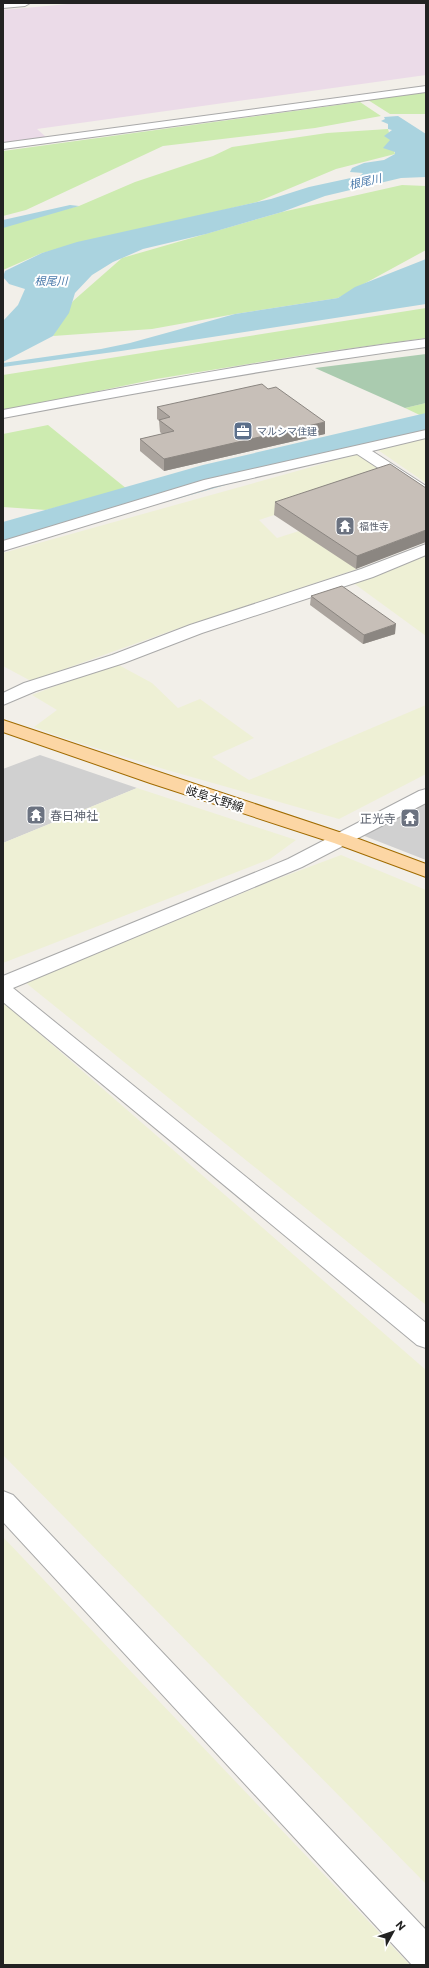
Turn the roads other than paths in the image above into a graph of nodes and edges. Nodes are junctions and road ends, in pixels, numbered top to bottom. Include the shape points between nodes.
1 (25, 3) edge
2 (3, 5) edge
3 (426, 89) edge
4 (3, 146) edge
5 (426, 343) edge
6 (3, 414) edge
7 (426, 434) edge
8 (361, 450) junction
9 (426, 493) edge
10 (3, 546) edge
11 (426, 549) edge
12 (3, 700) edge
13 (3, 726) edge
14 (426, 795) edge
15 (341, 839) junction
16 (426, 871) edge
17 (3, 984) edge
18 (3, 991) edge
19 (426, 1338) edge
20 (3, 1503) edge
21 (426, 1955) edge

1 - 2 street
3 - 4 street
5 - 6 street via 319,357
7 - 8 street
8 - 9 street
8 - 10 street via 208,483
11 - 12 street via 367,573 196,629 118,660 30,687
13 - 15 main road, 岐阜大野線
14 - 15 street
15 - 16 main road, 岐阜大野線
15 - 17 street via 295,863
18 - 19 street
20 - 21 street

